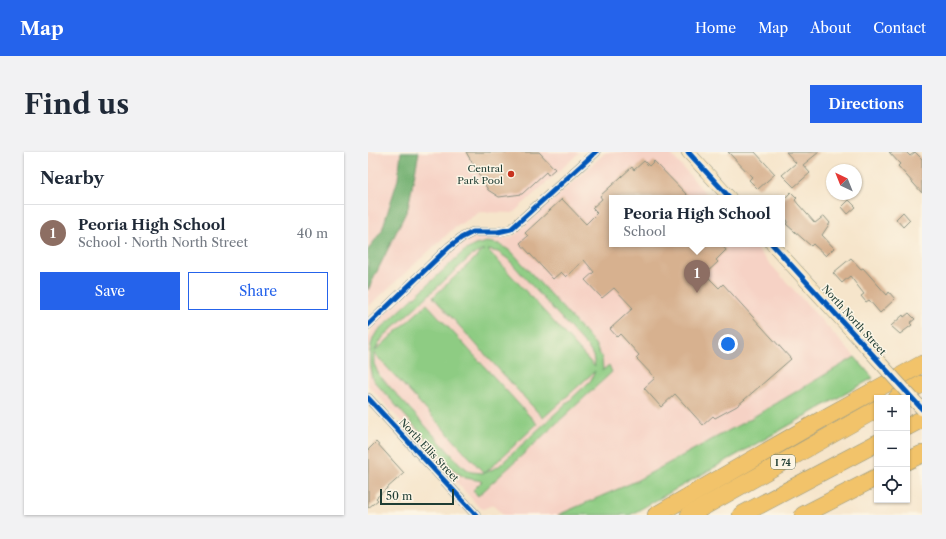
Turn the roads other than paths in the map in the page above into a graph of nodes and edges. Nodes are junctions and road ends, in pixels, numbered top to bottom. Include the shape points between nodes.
1 (596, 152) edge
2 (688, 152) edge
3 (727, 195) edge
4 (775, 247) edge
5 (368, 325) edge
6 (922, 364) edge
7 (922, 384) edge
8 (902, 395) edge
9 (368, 398) edge
10 (922, 408) edge
11 (874, 411) edge
12 (874, 445) edge
13 (922, 454) edge
14 (910, 460) edge
15 (874, 479) edge
16 (476, 515) edge
17 (656, 515) edge
18 (689, 515) edge
19 (740, 515) edge
20 (803, 515) edge

1 - 5 street via 511,229 473,232 449,247
2 - 3 street
4 - 10 street, North North Street, bridge
6 - 17 highway via 819,420
7 - 8 highway
9 - 16 street, North Ellis Street
11 - 18 highway, I 74
12 - 19 highway, I 74
13 - 14 highway
15 - 20 highway

